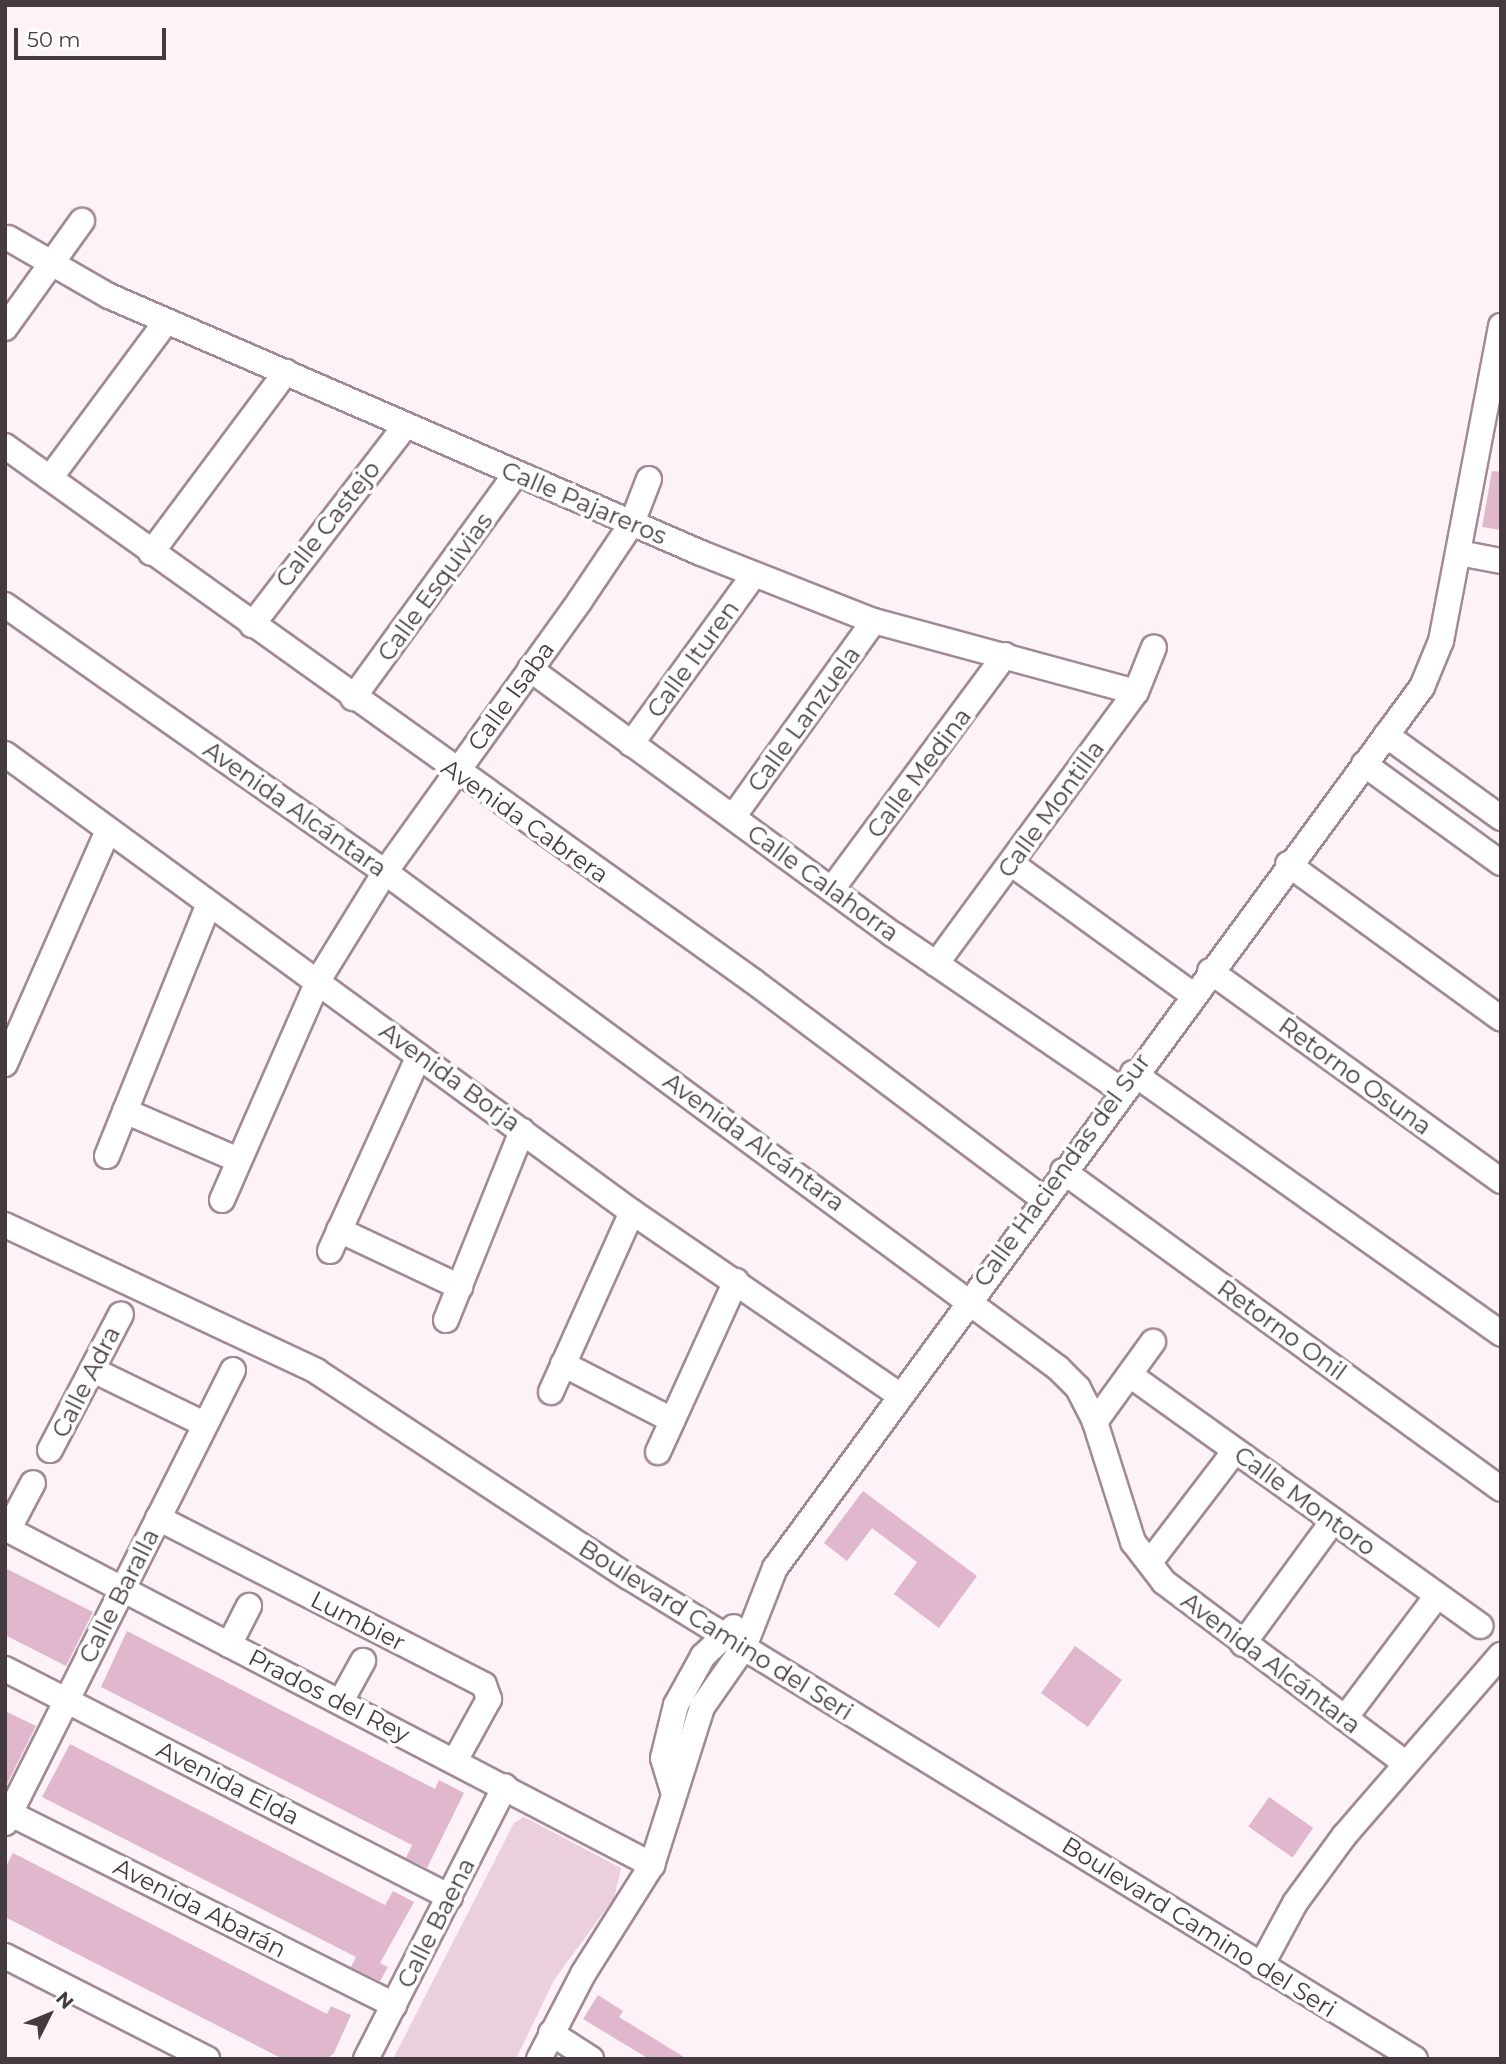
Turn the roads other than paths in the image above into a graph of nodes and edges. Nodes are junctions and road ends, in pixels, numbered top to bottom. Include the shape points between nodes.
1 (82, 221) dead end
2 (8, 238) dead end
3 (49, 267) junction
4 (166, 322) junction
5 (1501, 326) edge
6 (5, 328) edge
7 (286, 372) junction
8 (405, 425) junction
9 (1493, 430) edge
10 (5, 446) edge
11 (515, 475) junction
12 (50, 478) junction
13 (649, 479) dead end
14 (632, 523) junction
15 (151, 553) junction
16 (1459, 553) junction
17 (1501, 561) edge
18 (754, 575) junction
19 (5, 605) edge
20 (874, 621) junction
21 (252, 625) junction
22 (1154, 647) dead end
23 (1005, 655) junction
24 (530, 669) junction
25 (1136, 692) junction
26 (353, 698) junction
27 (1386, 735) junction
28 (631, 744) junction
29 (5, 755) edge
30 (1364, 764) junction
31 (456, 773) junction
32 (1497, 807) edge
33 (733, 817) junction
34 (108, 830) junction
35 (1501, 863) edge
36 (1012, 864) junction
37 (1288, 864) junction
38 (385, 872) junction
39 (832, 889) junction
40 (209, 904) junction
41 (936, 964) junction
42 (1210, 971) junction
43 (319, 979) junction
44 (1192, 995) junction
45 (1501, 1019) edge
46 (419, 1056) junction
47 (7, 1057) edge
48 (1127, 1082) junction
49 (125, 1111) junction
50 (522, 1130) junction
51 (107, 1156) dead end
52 (238, 1160) junction
53 (1063, 1171) junction
54 (1501, 1181) edge
55 (1042, 1198) junction
56 (222, 1200) dead end
57 (632, 1212) junction
58 (5, 1225) edge
59 (736, 1282) junction
60 (460, 1287) junction
61 (968, 1298) junction
62 (121, 1314) dead end
63 (446, 1320) dead end
64 (1501, 1334) edge
65 (1153, 1342) dead end
66 (563, 1364) junction
67 (93, 1370) junction
68 (233, 1370) dead end
69 (1130, 1375) junction
70 (551, 1392) dead end
71 (898, 1394) junction
72 (672, 1420) junction
73 (1095, 1422) junction
74 (204, 1424) junction
75 (50, 1450) dead end
76 (658, 1451) dead end
77 (1235, 1451) junction
78 (33, 1483) dead end
79 (1501, 1489) edge
80 (158, 1518) junction
81 (1333, 1521) junction
82 (7, 1529) edge
83 (1150, 1562) junction
84 (121, 1588) junction
85 (1437, 1596) junction
86 (249, 1606) dead end
87 (752, 1615) junction
88 (1480, 1626) dead end
89 (723, 1634) junction
90 (1243, 1644) junction
91 (229, 1645) junction
92 (744, 1647) junction
93 (1501, 1655) edge
94 (363, 1661) dead end
95 (5, 1669) edge
96 (67, 1701) junction
97 (341, 1702) junction
98 (1345, 1718) junction
99 (456, 1759) junction
100 (1404, 1762) junction
101 (505, 1786) junction
102 (673, 1791) junction
103 (7, 1816) edge
104 (652, 1865) junction
105 (450, 1897) junction
106 (5, 1955) edge
107 (1261, 1966) junction
108 (394, 2005) junction
109 (551, 2034) junction
110 (207, 2059) edge
111 (366, 2059) edge
112 (539, 2059) edge
113 (591, 2059) edge
114 (1415, 2059) edge

1 - 3 street
2 - 3 street, Calle Pajareros
3 - 4 street, Calle Pajareros
3 - 6 street
4 - 7 street, Calle Pajareros
4 - 12 street
5 - 9 street, Calle Haciendas del Sur
7 - 8 street, Calle Pajareros
7 - 15 street
8 - 11 street, Calle Pajareros
8 - 21 street, Calle Castejo
9 - 16 street, Calle Haciendas del Sur
10 - 12 street, Avenida Cabrera
11 - 14 street, Calle Pajareros
11 - 26 street, Calle Esquivias
12 - 15 street, Avenida Cabrera
13 - 14 street, Calle Isaba
14 - 18 street, Calle Pajareros
14 - 24 street, Calle Isaba
15 - 21 street, Avenida Cabrera
16 - 17 street
16 - 27 street, Calle Haciendas del Sur via 1434,664
18 - 20 street, Calle Pajareros
18 - 28 street, Calle Ituren
19 - 38 street, Avenida Alcántara
20 - 23 street, Calle Pajareros
20 - 33 street, Calle Lanzuela
21 - 26 street, Avenida Cabrera
22 - 25 street, Calle Montilla
23 - 25 street, Calle Pajareros
23 - 39 street, Calle Medina
24 - 28 street, Calle Calahorra
24 - 31 street, Calle Isaba
25 - 36 street, Calle Montilla
26 - 31 street, Avenida Cabrera
27 - 30 street, Calle Haciendas del Sur
27 - 32 street
28 - 33 street, Calle Calahorra
29 - 34 street, Avenida Borja
30 - 35 street
30 - 37 street, Calle Haciendas del Sur
31 - 38 street, Calle Isaba
31 - 55 street, Avenida Cabrera via 753,981
33 - 39 street, Calle Calahorra
34 - 40 street, Avenida Borja
34 - 47 street
36 - 41 street, Calle Montilla
36 - 44 street
37 - 42 street, Calle Haciendas del Sur
37 - 45 street
38 - 43 street, Calle Isaba
38 - 61 street, Avenida Alcántara
39 - 41 street, Calle Calahorra
40 - 43 street, Avenida Borja
40 - 49 street
41 - 48 street, Calle Calahorra
42 - 44 street, Calle Haciendas del Sur
42 - 54 street, Retorno Osuna
43 - 46 street, Avenida Borja
43 - 52 street, Calle Isaba
44 - 48 street, Calle Haciendas del Sur
46 - 50 street, Avenida Borja
46 - 60 street via 334,1241
48 - 53 street, Calle Haciendas del Sur
48 - 64 street
49 - 51 street
49 - 52 street
50 - 57 street, Avenida Borja
50 - 60 street
52 - 56 street, Calle Isaba
53 - 55 street, Calle Haciendas del Sur
53 - 79 street, Retorno Onil
55 - 61 street, Calle Haciendas del Sur
57 - 59 street, Avenida Borja
57 - 66 street
58 - 89 street, Boulevard Camino del Seri via 316,1371
59 - 71 street, Avenida Borja
59 - 72 street
60 - 63 street
61 - 71 street, Calle Haciendas del Sur
61 - 73 street, Avenida Alcántara via 1058,1368 1078,1388
62 - 67 street, Calle Adra
65 - 69 street
66 - 70 street
66 - 72 street
67 - 74 street
67 - 75 street, Calle Adra
68 - 74 street, Calle Baralla
69 - 73 street
69 - 77 street, Calle Montoro
71 - 87 street, Calle Haciendas del Sur via 775,1568
72 - 76 street
73 - 83 street, Avenida Alcántara via 1125,1524
74 - 80 street, Calle Baralla
77 - 81 street, Calle Montoro
77 - 83 street
78 - 82 street
80 - 84 street, Calle Baralla
80 - 99 street, Lumbier via 484,1685 489,1699
81 - 85 street, Calle Montoro
81 - 90 street
82 - 84 street, Prados del Rey
83 - 90 street, Avenida Alcántara via 1200,1614
84 - 91 street, Prados del Rey
84 - 96 street, Calle Baralla
85 - 88 street, Calle Montoro
85 - 98 street
86 - 91 street
87 - 89 street
87 - 92 street, Calle Haciendas del Sur
89 - 92 street, Boulevard Camino del Seri
89 - 102 street via 676,1705 663,1758
90 - 98 street, Avenida Alcántara
91 - 97 street, Prados del Rey
92 - 102 street, Calle Haciendas del Sur via 702,1707
92 - 107 street, Boulevard Camino del Seri
93 - 100 street
94 - 97 street
95 - 96 street, Avenida Elda
96 - 103 street, Calle Baralla
96 - 105 street, Avenida Elda
97 - 99 street, Prados del Rey
98 - 100 street, Avenida Alcántara
99 - 101 street, Prados del Rey
100 - 107 street via 1295,1903
101 - 104 street, Prados del Rey
101 - 105 street, Calle Baena
102 - 104 street, Calle Haciendas del Sur
103 - 108 street, Avenida Abarán
104 - 109 street, Calle Haciendas del Sur
105 - 108 street, Calle Baena
106 - 110 street
107 - 114 street, Boulevard Camino del Seri
108 - 111 street, Calle Baena
109 - 112 street, Calle Haciendas del Sur
109 - 113 street

